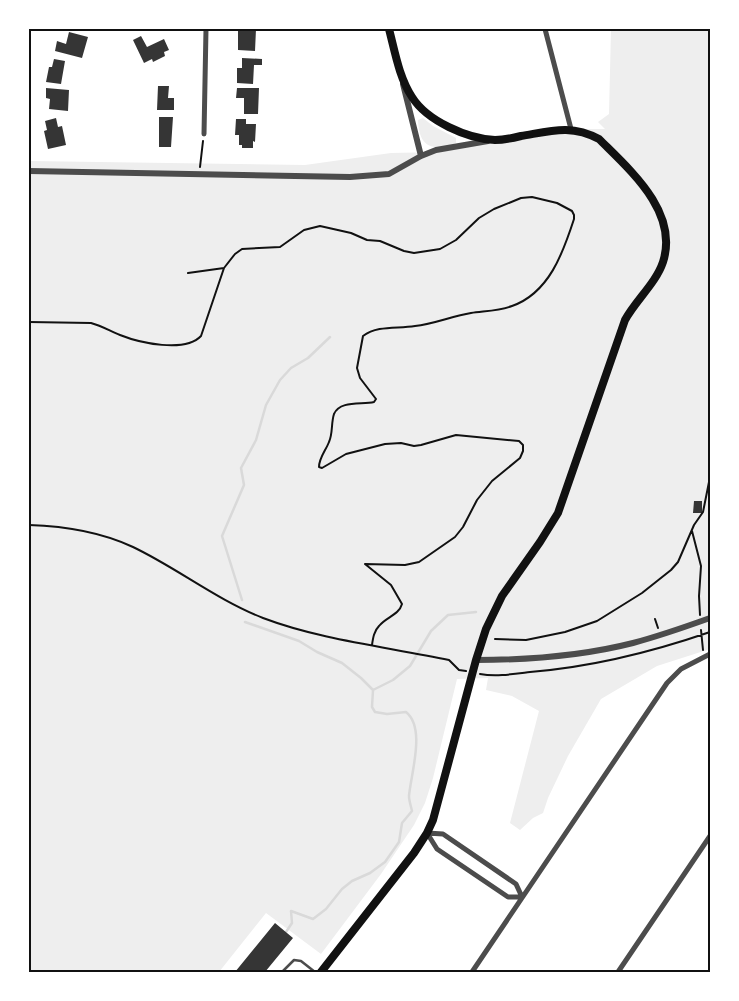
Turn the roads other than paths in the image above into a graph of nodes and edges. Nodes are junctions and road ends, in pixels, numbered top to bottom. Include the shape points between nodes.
1 (206, 29) edge
2 (389, 29) edge
3 (545, 29) edge
4 (400, 75) junction
5 (571, 129) junction
6 (204, 134) road end
7 (495, 140) junction
8 (421, 156) junction
9 (29, 171) edge
10 (710, 618) edge
11 (708, 655) edge
12 (476, 660) junction
13 (427, 833) junction
14 (710, 836) edge
15 (522, 897) junction
16 (282, 972) edge
17 (315, 972) edge
18 (321, 972) edge
19 (472, 972) edge
20 (618, 972) edge

1 - 6 street
2 - 4 main road
3 - 5 street
4 - 7 main road via 412,99 444,125 465,134
4 - 8 street
5 - 7 main road
5 - 12 main road via 599,139 645,189 662,216 666,246 656,276 625,320 558,512 502,596
7 - 8 street via 436,150
8 - 9 street via 389,174 350,177
10 - 12 street via 632,643 596,650 530,659
11 - 15 street via 681,669 670,679
12 - 13 main road
13 - 15 street via 437,849 508,897
13 - 15 street via 443,834 516,884
13 - 18 main road
14 - 20 street
15 - 19 street
16 - 17 lane via 294,960 301,961

